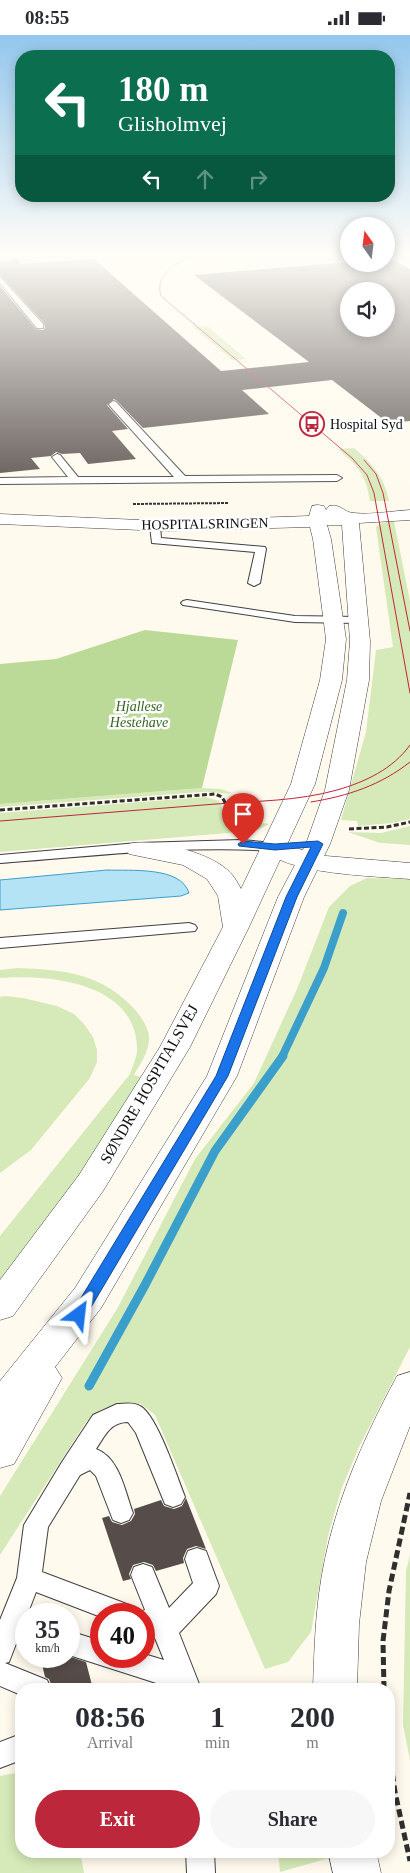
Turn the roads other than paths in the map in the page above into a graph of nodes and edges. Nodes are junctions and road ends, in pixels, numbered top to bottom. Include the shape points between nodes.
1 (113, 404) dead end
2 (57, 457) dead end
3 (337, 478) dead end
4 (182, 479) junction
5 (75, 480) junction
6 (0, 481) edge
7 (410, 507) edge
8 (410, 511) edge
9 (410, 515) edge
10 (334, 516) junction
11 (0, 519) edge
12 (84, 523) junction
13 (155, 525) junction
14 (254, 583) dead end
15 (187, 603) dead end
16 (349, 618) junction
17 (317, 844) junction
18 (275, 847) junction
19 (138, 849) junction
20 (410, 853) edge
21 (0, 859) edge
22 (410, 871) edge
23 (236, 927) junction
24 (189, 928) dead end
25 (0, 943) edge
26 (88, 1298) junction
27 (0, 1307) edge
28 (410, 1387) edge
29 (0, 1409) edge
30 (0, 1452) edge
31 (70, 1469) junction
32 (173, 1497) dead end
33 (121, 1513) dead end
34 (197, 1559) dead end
35 (143, 1575) dead end
36 (29, 1578) junction
37 (24, 1603) edge
38 (94, 1603) edge
39 (149, 1603) edge
40 (155, 1625) edge
41 (155, 1628) edge
42 (15, 1633) edge
43 (0, 1653) edge
44 (144, 1668) edge
45 (0, 1674) edge
46 (23, 1683) edge
47 (185, 1683) edge
48 (335, 1683) edge
49 (15, 1749) edge
50 (0, 1755) edge
51 (200, 1858) edge
52 (354, 1858) edge
53 (201, 1873) edge
54 (357, 1873) edge

1 - 4 lane
2 - 5 lane
3 - 4 lane
4 - 5 lane
5 - 6 lane
7 - 10 street, HOSPITALSRINGEN
8 - 10 street
9 - 10 street, HOSPITALSRINGEN
10 - 11 street, HOSPITALSRINGEN
10 - 12 street
10 - 13 street, HOSPITALSRINGEN via 267,524
10 - 16 street, SØNDRE HOSPITALSVEJ via 352,534
11 - 12 street, HOSPITALSRINGEN
12 - 13 street, HOSPITALSRINGEN
13 - 14 lane via 156,541 261,549
15 - 16 lane via 295,619
16 - 17 street, SØNDRE HOSPITALSVEJ via 360,641 358,680 337,790
16 - 18 street, SØNDRE HOSPITALSVEJ via 336,639 331,680 303,784
17 - 18 street
17 - 20 street
17 - 22 street
17 - 26 street, SØNDRE HOSPITALSVEJ via 291,897 222,1076
18 - 19 lane via 200,843
18 - 23 street, SØNDRE HOSPITALSVEJ
19 - 21 lane
19 - 23 street via 178,855 210,869 222,880 230,895
23 - 27 street, SØNDRE HOSPITALSVEJ via 175,1047 91,1183
24 - 25 lane
26 - 29 street, SØNDRE HOSPITALSVEJ
26 - 30 street
28 - 48 street via 376,1455 352,1528 336,1624
31 - 32 lane via 101,1422 117,1413 134,1413 146,1429
31 - 33 lane via 93,1458 106,1471
31 - 36 lane via 36,1525
34 - 40 lane via 207,1586
35 - 39 lane
36 - 37 lane
36 - 38 lane
41 - 47 lane
42 - 43 lane
44 - 47 lane
45 - 46 lane
49 - 50 lane
51 - 53 lane
52 - 54 street

